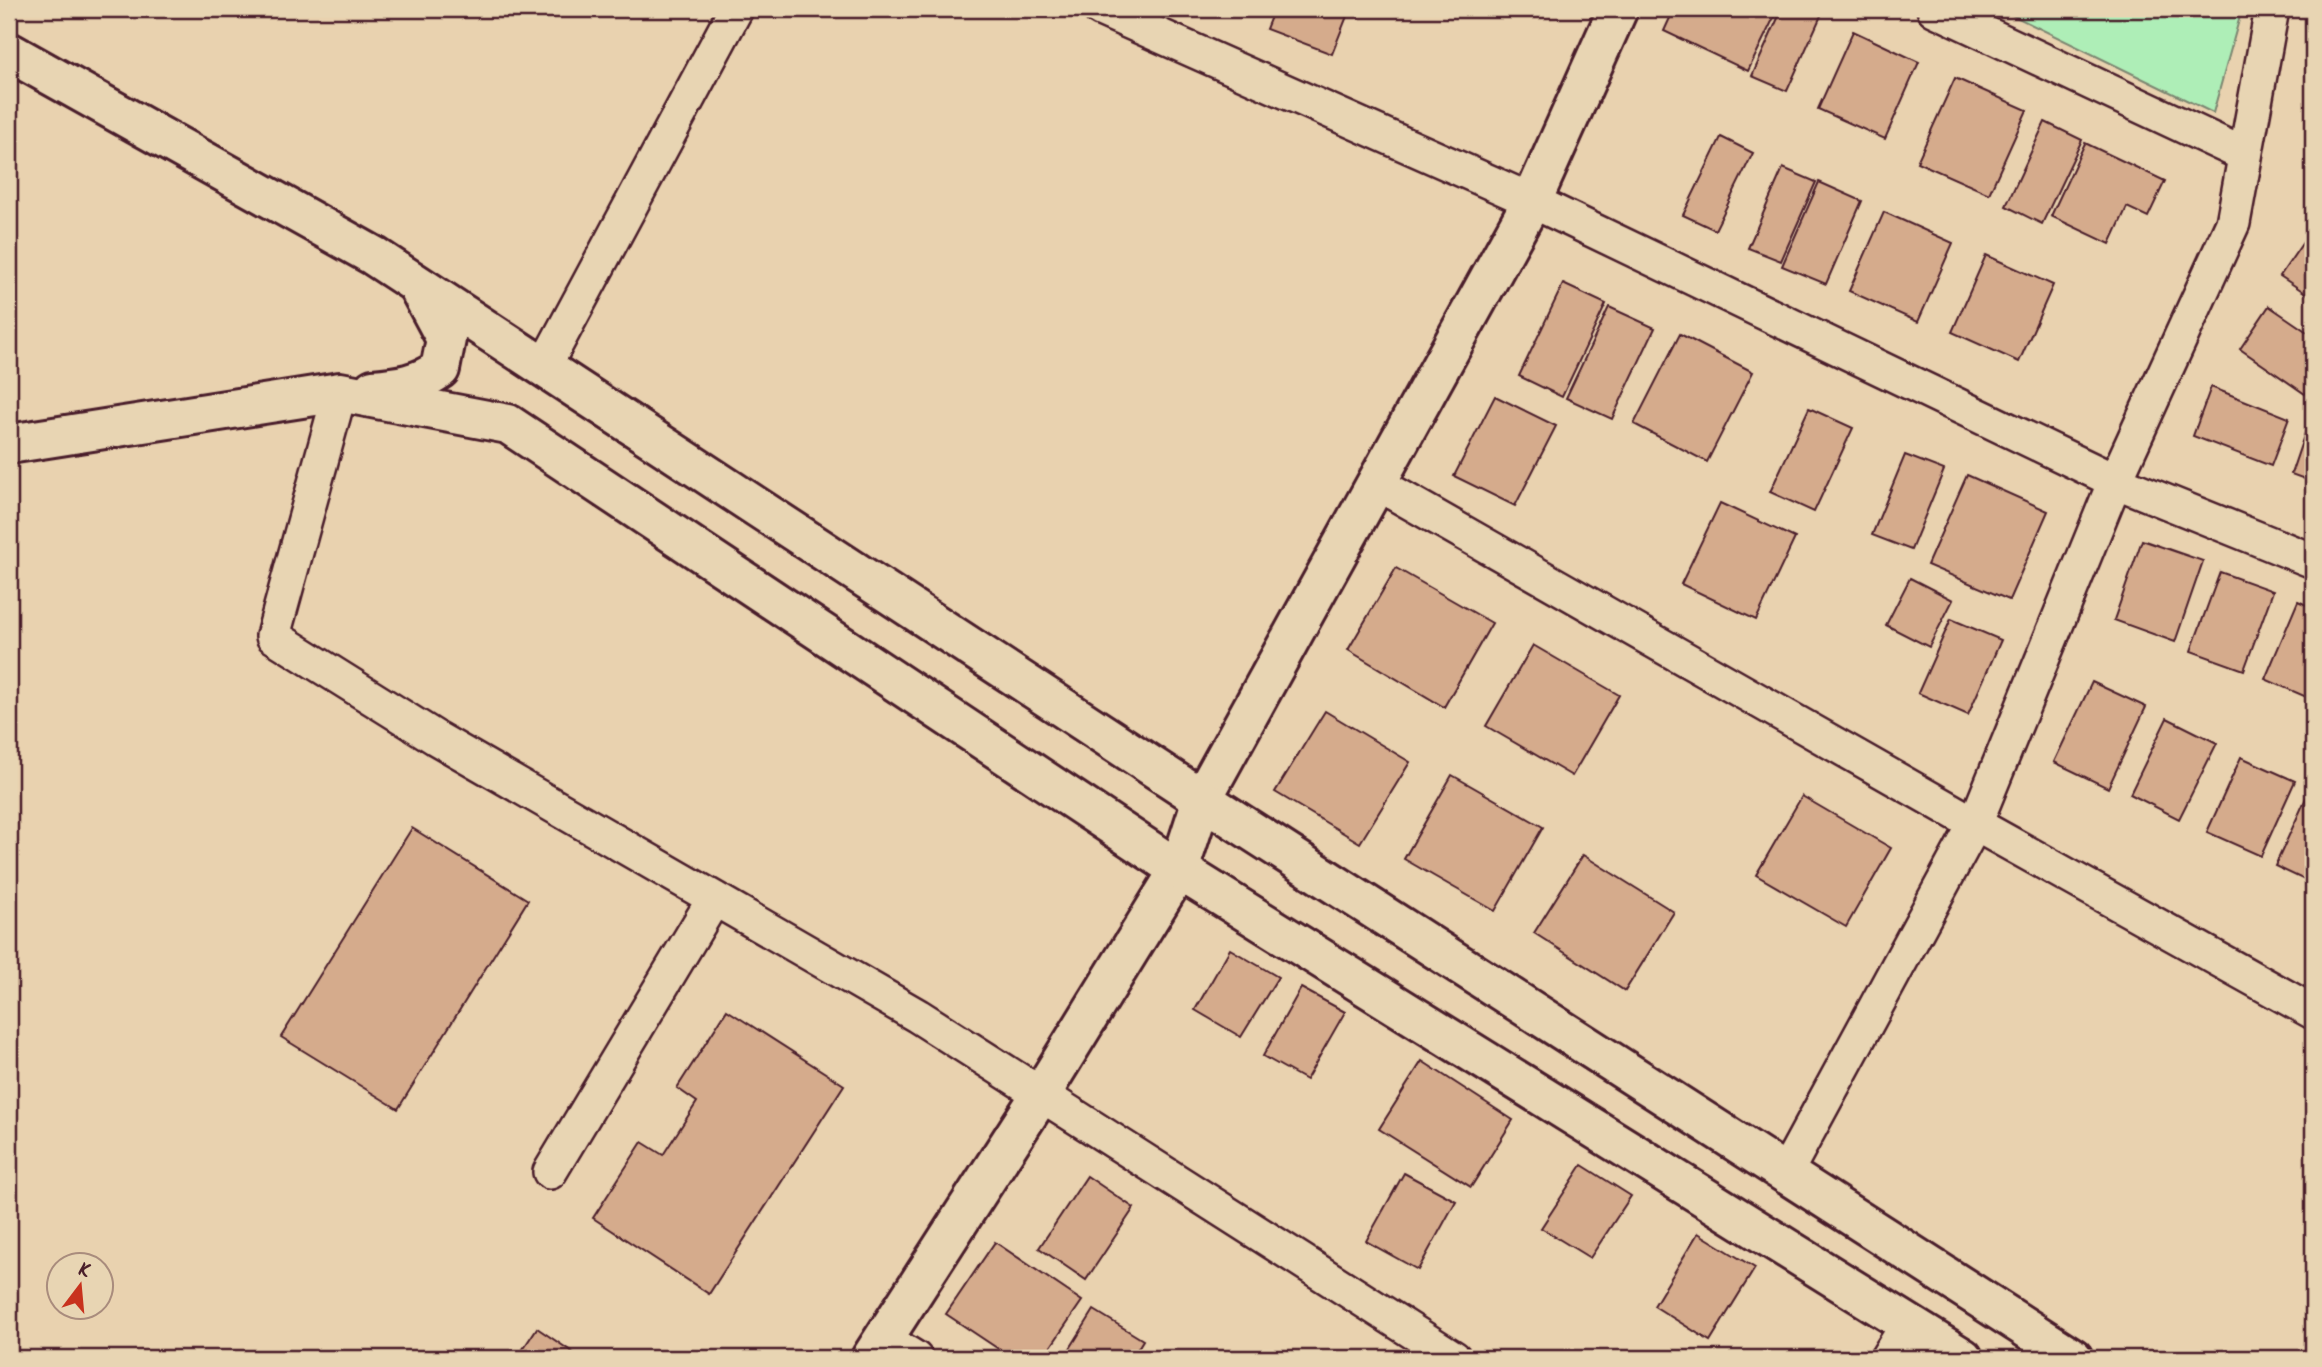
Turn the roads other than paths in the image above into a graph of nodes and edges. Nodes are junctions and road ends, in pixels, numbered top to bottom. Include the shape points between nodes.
1 (736, 9) edge
2 (1100, 9) edge
3 (1618, 9) edge
4 (1934, 9) edge
5 (2272, 9) edge
6 (1978, 18) edge
7 (9, 52) edge
8 (2245, 155) junction
9 (1532, 201) junction
10 (416, 284) junction
11 (544, 367) junction
12 (340, 392) junction
13 (9, 444) edge
14 (2115, 481) junction
15 (1378, 484) junction
16 (2313, 561) edge
17 (1202, 799) junction
18 (1975, 824) junction
19 (1179, 870) junction
20 (714, 899) junction
21 (2313, 1012) edge
22 (1041, 1094) junction
23 (550, 1172) dead end
24 (1785, 1174) junction
25 (1908, 1324) junction
26 (890, 1352) edge
27 (1454, 1358) edge
28 (1887, 1358) edge
29 (1964, 1358) edge
30 (2073, 1358) edge

1 - 11 street
2 - 9 street
3 - 9 main road
4 - 6 street
5 - 8 street
6 - 8 street
7 - 10 main road via 374,256
8 - 14 street via 2233,223
9 - 14 street
9 - 15 main road
10 - 11 main road
10 - 12 main road via 446,339 440,369 403,387
11 - 17 main road
12 - 13 main road
12 - 19 main road via 508,424
12 - 20 street via 272,636 436,738
14 - 16 street
14 - 18 street
15 - 17 main road
15 - 18 street
17 - 19 main road
17 - 24 main road
18 - 21 street
18 - 24 street
19 - 22 main road
19 - 25 main road
20 - 22 street via 918,1016
20 - 23 street
22 - 26 main road
22 - 27 street
24 - 30 main road
25 - 28 street
25 - 29 main road

